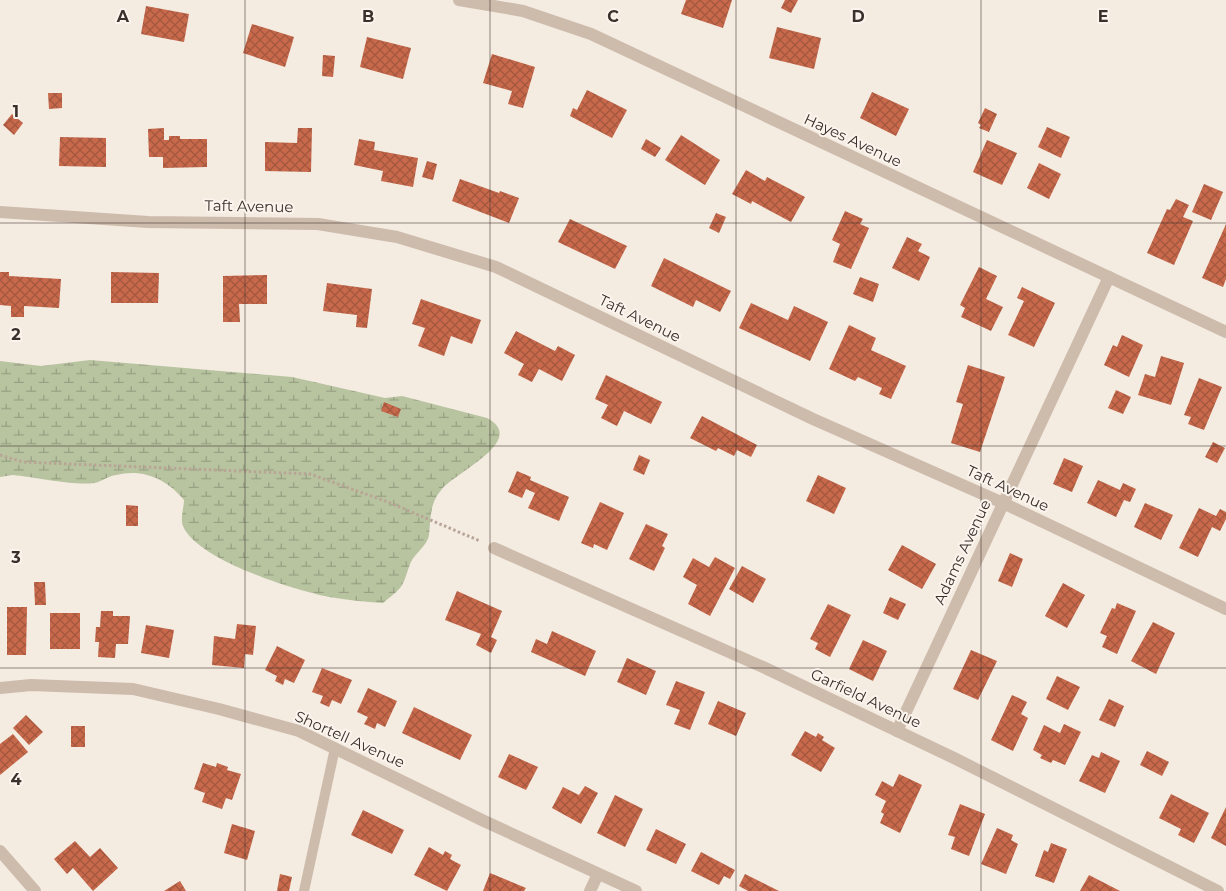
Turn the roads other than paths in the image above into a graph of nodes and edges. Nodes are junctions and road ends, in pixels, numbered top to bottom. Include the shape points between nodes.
1 (459, 0) edge
2 (0, 212) edge
3 (1108, 278) junction
4 (1226, 332) edge
5 (1003, 503) junction
6 (494, 548) road end
7 (1226, 610) edge
8 (0, 688) edge
9 (897, 731) junction
10 (335, 748) junction
11 (0, 851) edge
12 (598, 874) junction
13 (35, 891) edge
14 (304, 891) edge
15 (590, 891) edge
16 (636, 891) edge
17 (1218, 891) edge

1 - 3 street, Hayes Avenue via 523,11 591,34
2 - 5 street, Taft Avenue via 148,222 318,224 397,237 496,267 814,419
3 - 4 street, Hayes Avenue
3 - 5 street, Adams Avenue
5 - 7 street, Taft Avenue
5 - 9 street, Adams Avenue
6 - 9 street, Garfield Avenue via 763,667
8 - 10 street, Shortell Avenue via 31,685 133,689 299,731
9 - 17 street, Garfield Avenue
10 - 12 street, Shortell Avenue
10 - 14 lane
11 - 13 street
12 - 15 street
12 - 16 street, Shortell Avenue

